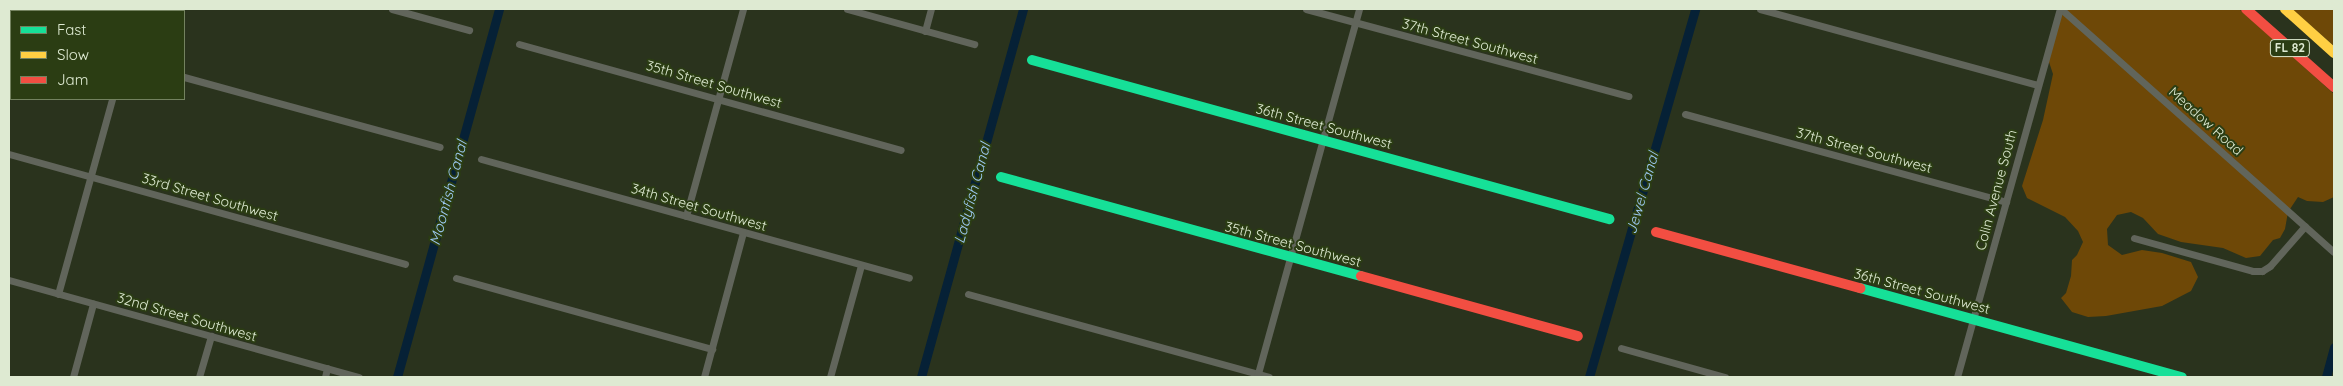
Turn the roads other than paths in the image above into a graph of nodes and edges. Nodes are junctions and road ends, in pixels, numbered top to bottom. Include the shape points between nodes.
1 (392, 9) edge
2 (743, 9) edge
3 (847, 9) edge
4 (931, 9) edge
5 (1306, 9) edge
6 (1359, 9) edge
7 (1760, 9) edge
8 (2061, 9) edge
9 (2246, 9) edge
10 (2284, 9) edge
11 (1355, 23) junction
12 (469, 30) dead end
13 (925, 31) junction
14 (519, 44) dead end
15 (974, 44) dead end
16 (2334, 53) edge
17 (1032, 60) dead end
18 (185, 77) edge
19 (2038, 85) junction
20 (2334, 87) edge
21 (1628, 96) dead end
22 (718, 99) junction
23 (112, 100) edge
24 (1685, 114) dead end
25 (1323, 140) junction
26 (440, 147) dead end
27 (901, 150) dead end
28 (9, 154) edge
29 (481, 159) dead end
30 (90, 177) junction
31 (1001, 177) dead end
32 (2006, 202) junction
33 (686, 216) junction
34 (1609, 219) dead end
35 (2305, 226) junction
36 (743, 232) junction
37 (1656, 232) dead end
38 (2134, 238) dead end
39 (2334, 252) edge
40 (1290, 257) junction
41 (405, 264) dead end
42 (861, 265) junction
43 (456, 278) dead end
44 (910, 278) dead end
45 (9, 280) edge
46 (58, 294) junction
47 (968, 294) dead end
48 (93, 304) junction
49 (1973, 320) junction
50 (210, 336) junction
51 (1578, 336) dead end
52 (1621, 348) dead end
53 (712, 349) junction
54 (327, 368) junction
55 (1258, 376) edge
56 (73, 377) edge
57 (199, 377) edge
58 (325, 377) edge
59 (359, 377) edge
60 (704, 377) edge
61 (830, 377) edge
62 (1269, 377) edge
63 (1725, 377) edge
64 (1958, 377) edge
65 (2182, 377) edge

1 - 12 street
2 - 22 street
3 - 13 street
4 - 13 street
5 - 11 street, 37th Street Southwest
6 - 11 street
7 - 19 street
8 - 19 street, Colin Avenue South
8 - 35 street, Meadow Road
9 - 20 main road, FL 82
10 - 16 main road, FL 82
11 - 21 street, 37th Street Southwest
11 - 25 street
13 - 15 street
14 - 22 street, 35th Street Southwest
17 - 25 main road, 36th Street Southwest
18 - 26 street
19 - 32 street, Colin Avenue South
22 - 27 street, 35th Street Southwest
22 - 33 street
23 - 30 street
24 - 32 street, 37th Street Southwest
25 - 34 main road, 36th Street Southwest
25 - 40 street
28 - 30 street, 33rd Street Southwest
29 - 33 street, 34th Street Southwest
30 - 41 street, 33rd Street Southwest
30 - 46 street
31 - 40 main road, 35th Street Southwest
32 - 49 street, Colin Avenue South
33 - 36 street, 34th Street Southwest
35 - 38 street via 2262,271
35 - 39 street, Meadow Road
36 - 42 street, 34th Street Southwest
36 - 53 street
37 - 49 main road, 36th Street Southwest
40 - 51 main road, 35th Street Southwest
40 - 55 street
42 - 44 street, 34th Street Southwest
42 - 61 street
43 - 53 street
45 - 46 street, 32nd Street Southwest
46 - 48 street, 32nd Street Southwest
47 - 55 street
48 - 50 street, 32nd Street Southwest
48 - 56 street
49 - 64 street, Colin Avenue South
49 - 65 main road, 36th Street Southwest
50 - 54 street, 32nd Street Southwest
50 - 57 street
52 - 63 street
53 - 60 street
54 - 58 street
54 - 59 street, 32nd Street Southwest
55 - 62 street

